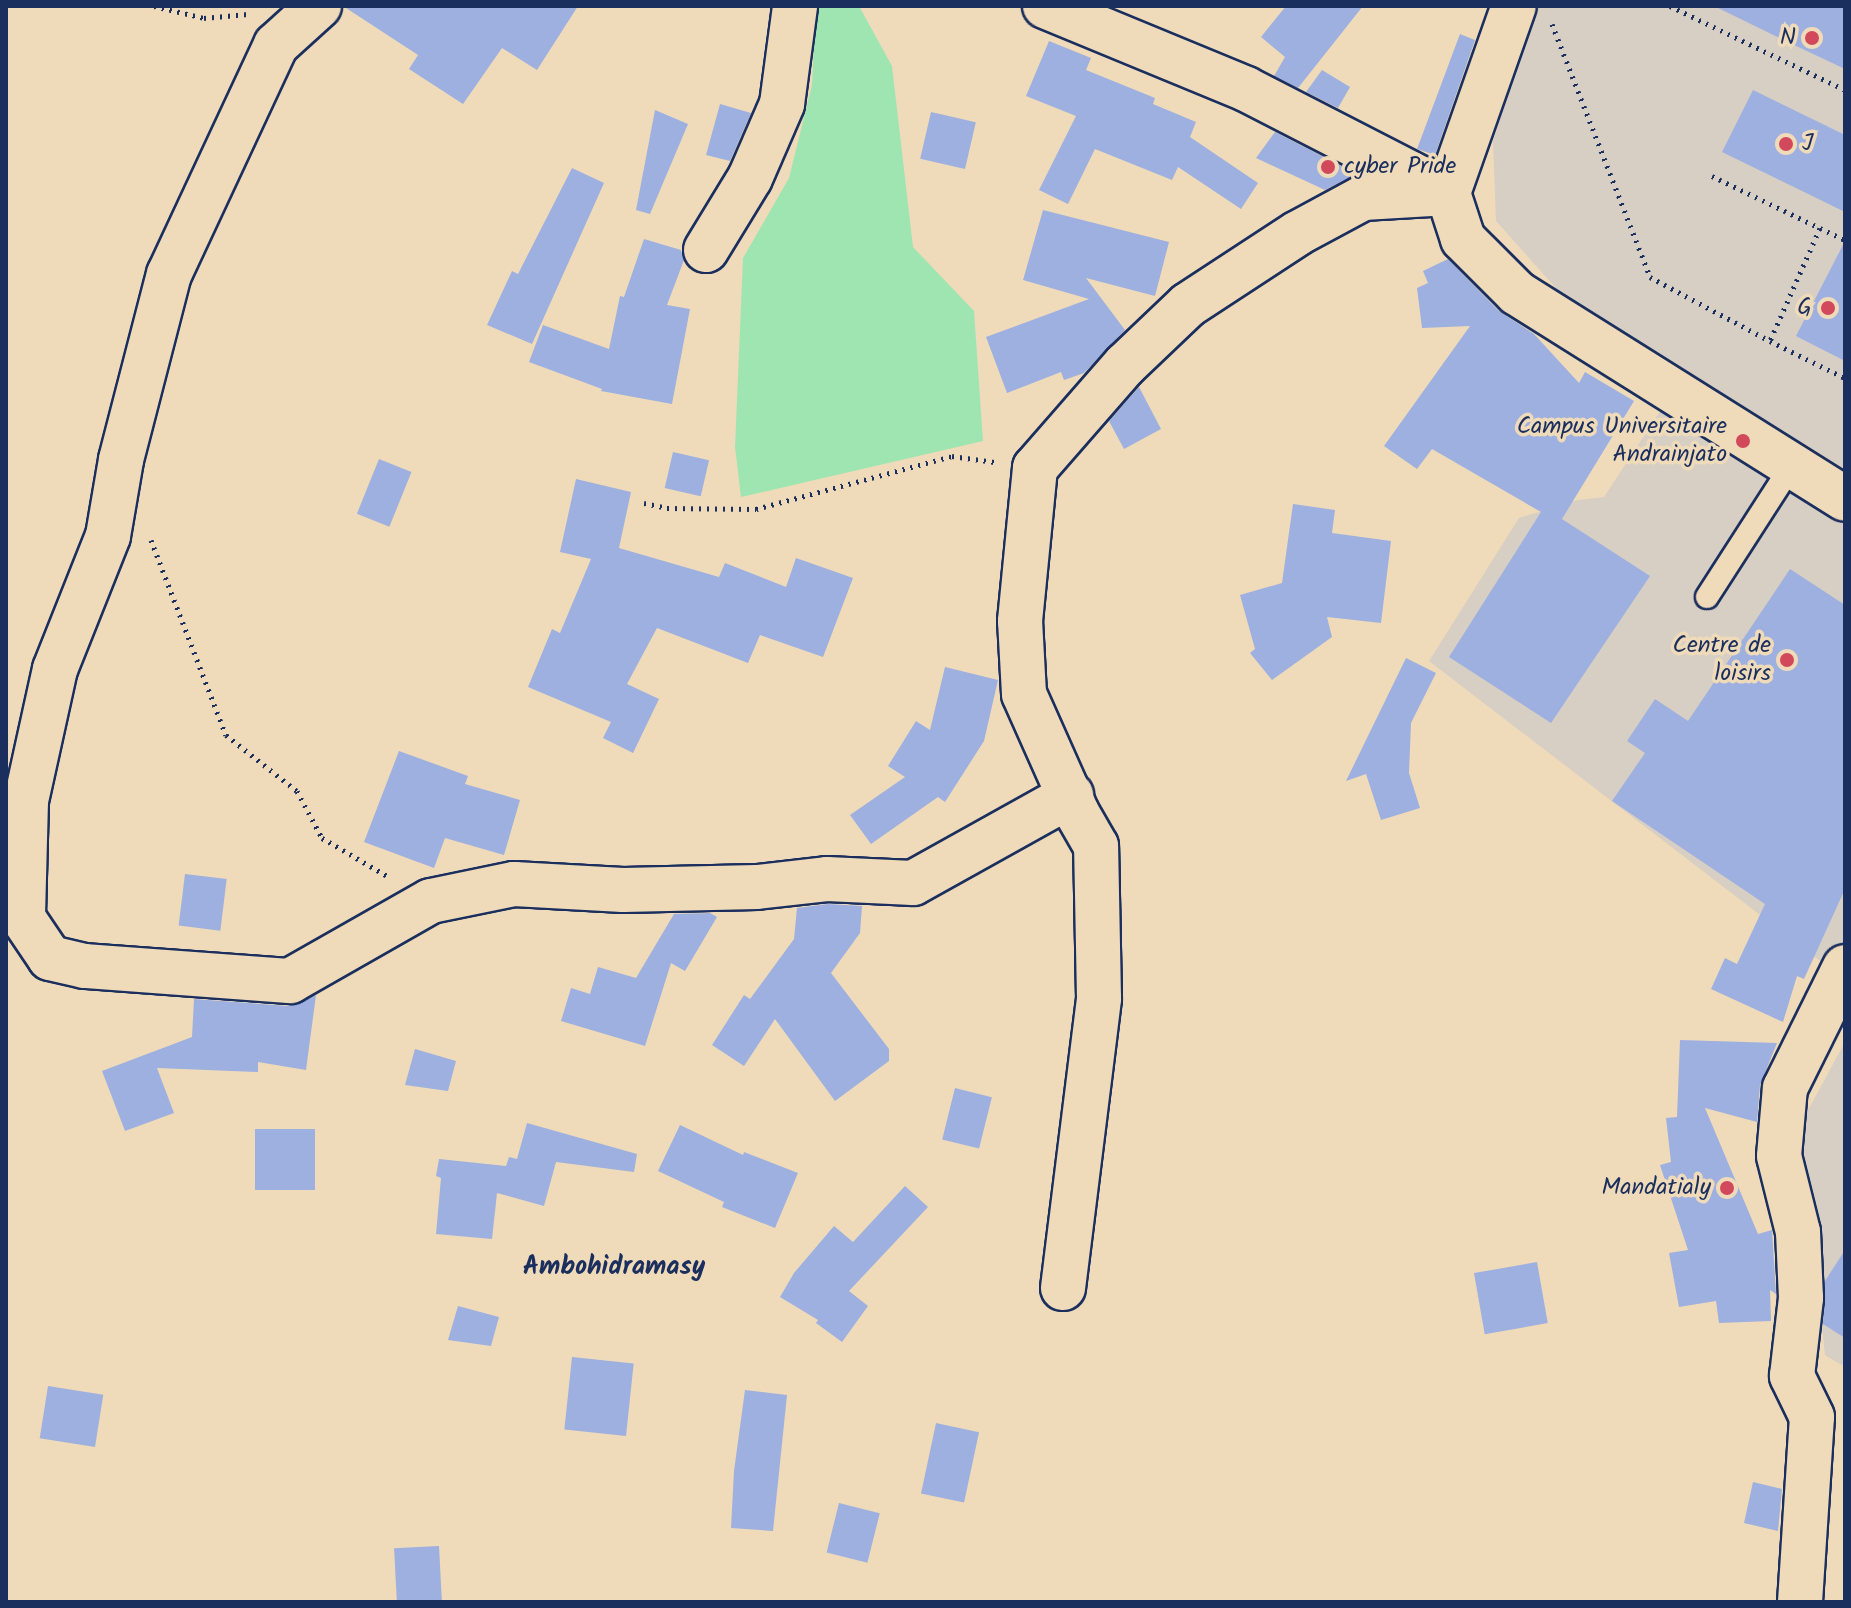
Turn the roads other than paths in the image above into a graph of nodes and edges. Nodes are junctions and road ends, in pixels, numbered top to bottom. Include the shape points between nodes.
1 (795, 6) edge
2 (1045, 6) edge
3 (318, 7) edge
4 (1532, 13) edge
5 (1448, 193) junction
6 (706, 250) dead end
7 (1792, 465) junction
8 (1845, 499) edge
9 (1707, 597) dead end
10 (1071, 795) junction
11 (1845, 967) edge
12 (1063, 1288) dead end
13 (1800, 1602) edge

1 - 6 street via 782,104 750,178
2 - 5 street via 1246,89
3 - 10 street via 276,45 169,274 121,460 108,536 55,669 26,801 23,918 50,958 85,966 290,981 431,901 514,884 623,890 757,887 827,879 913,883
4 - 5 street
5 - 7 street via 1463,239 1517,293
5 - 10 street via 1363,198 1298,233 1188,305 1125,365 1035,468 1020,621 1024,694
7 - 8 street
7 - 9 lane
10 - 12 street via 1096,846 1099,998
11 - 13 street via 1785,1088 1779,1156 1798,1232 1801,1298 1792,1376 1812,1417

